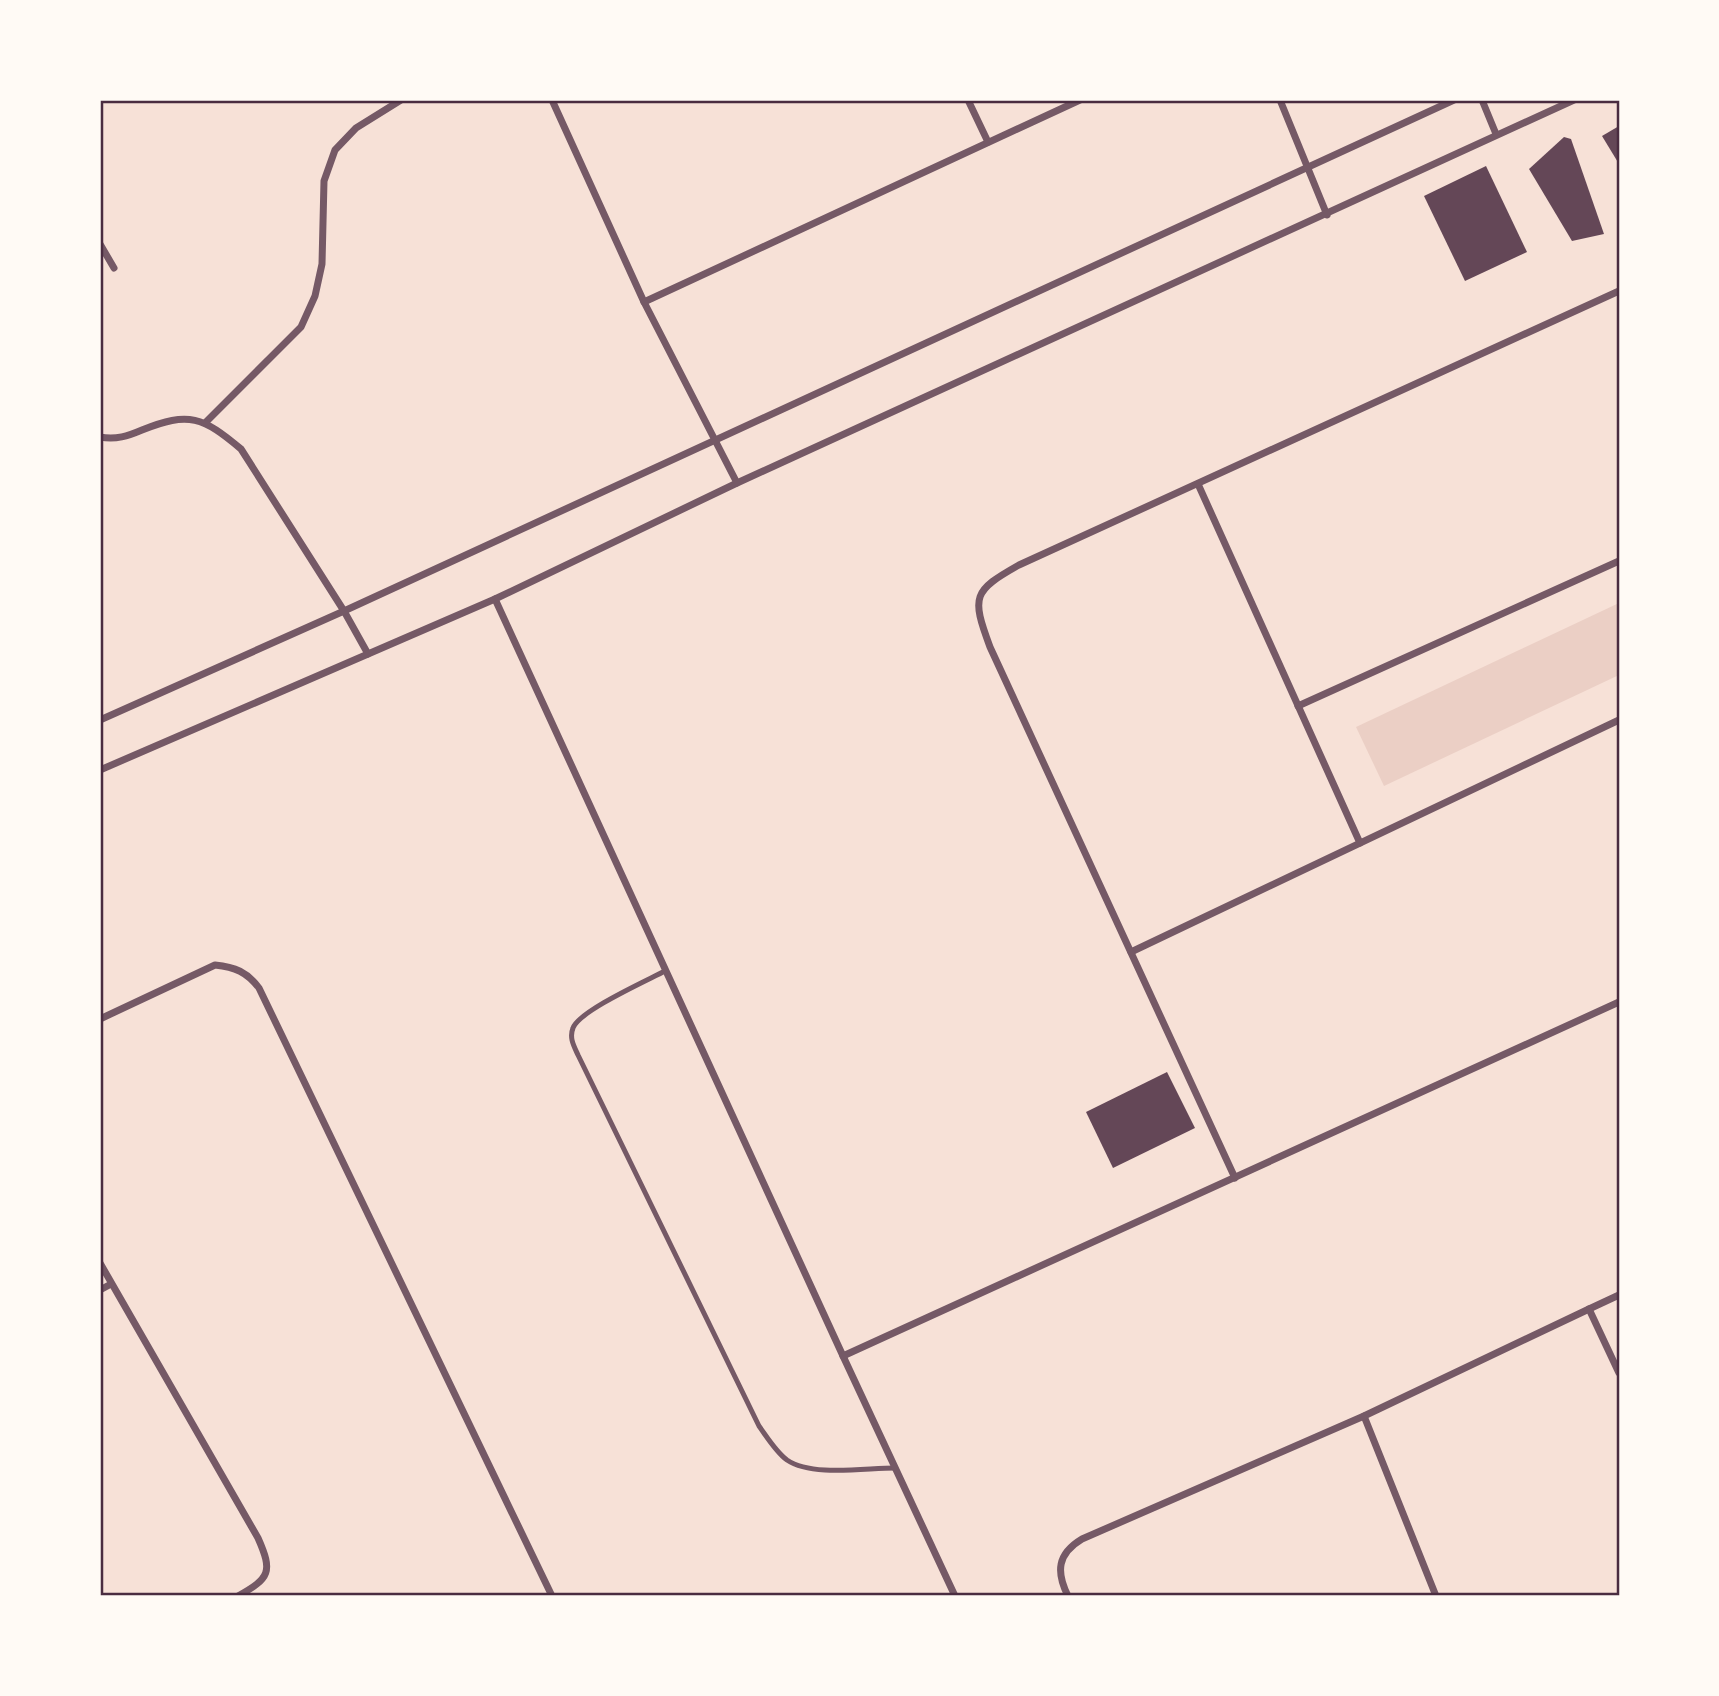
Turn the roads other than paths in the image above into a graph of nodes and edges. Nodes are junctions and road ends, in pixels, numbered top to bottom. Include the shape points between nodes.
1 (401, 100) edge
2 (552, 100) edge
3 (968, 100) edge
4 (1080, 100) edge
5 (1280, 100) edge
6 (1454, 100) edge
7 (1482, 100) edge
8 (1574, 100) edge
9 (1496, 134) junction
10 (988, 142) junction
11 (1307, 166) junction
12 (1327, 215) junction
13 (100, 244) edge
14 (114, 268) dead end
15 (1619, 291) edge
16 (644, 302) junction
17 (205, 423) junction
18 (100, 438) edge
19 (715, 439) junction
20 (737, 483) junction
21 (1198, 484) junction
22 (1619, 561) edge
23 (495, 599) junction
24 (344, 611) junction
25 (368, 654) junction
26 (1298, 706) junction
27 (100, 720) edge
28 (1619, 720) edge
29 (100, 770) edge
30 (1360, 843) junction
31 (1131, 951) junction
32 (666, 971) junction
33 (1619, 1002) edge
34 (100, 1019) edge
35 (1235, 1178) junction
36 (100, 1264) edge
37 (111, 1284) junction
38 (100, 1290) edge
39 (1619, 1295) edge
40 (1588, 1309) junction
41 (843, 1356) junction
42 (1619, 1373) edge
43 (1364, 1416) junction
44 (895, 1468) junction
45 (238, 1596) edge
46 (552, 1596) edge
47 (955, 1596) edge
48 (1068, 1596) edge
49 (1436, 1596) edge

1 - 17 street via 356,128 335,150 324,181 322,264 301,327
2 - 16 street
3 - 10 street
4 - 10 street
5 - 11 street
6 - 11 street
7 - 9 street
8 - 9 street
9 - 12 street
10 - 16 street
11 - 12 street
11 - 19 street
12 - 20 street
13 - 14 street
15 - 21 street
16 - 19 street
17 - 18 street via 167,420 123,437
17 - 24 street via 241,449
19 - 20 street
19 - 24 street
20 - 23 street
21 - 26 street
21 - 31 street via 1018,565 981,592 981,621 990,647
22 - 26 street
23 - 25 street
23 - 32 street
24 - 25 street
24 - 27 street
25 - 29 street
26 - 30 street
28 - 30 street
30 - 31 street
31 - 35 street
32 - 41 street
32 - 44 lane via 583,1014 573,1027 571,1040 759,1426 774,1446 788,1460 810,1469
33 - 35 street
34 - 46 street via 215,965 234,967 255,982
35 - 41 street
36 - 37 street
37 - 38 street
37 - 45 street via 267,1558 267,1571 259,1585
39 - 40 street
40 - 42 street
40 - 43 street
41 - 44 street
43 - 48 street via 1082,1539 1062,1557 1062,1584
43 - 49 street
44 - 47 street

